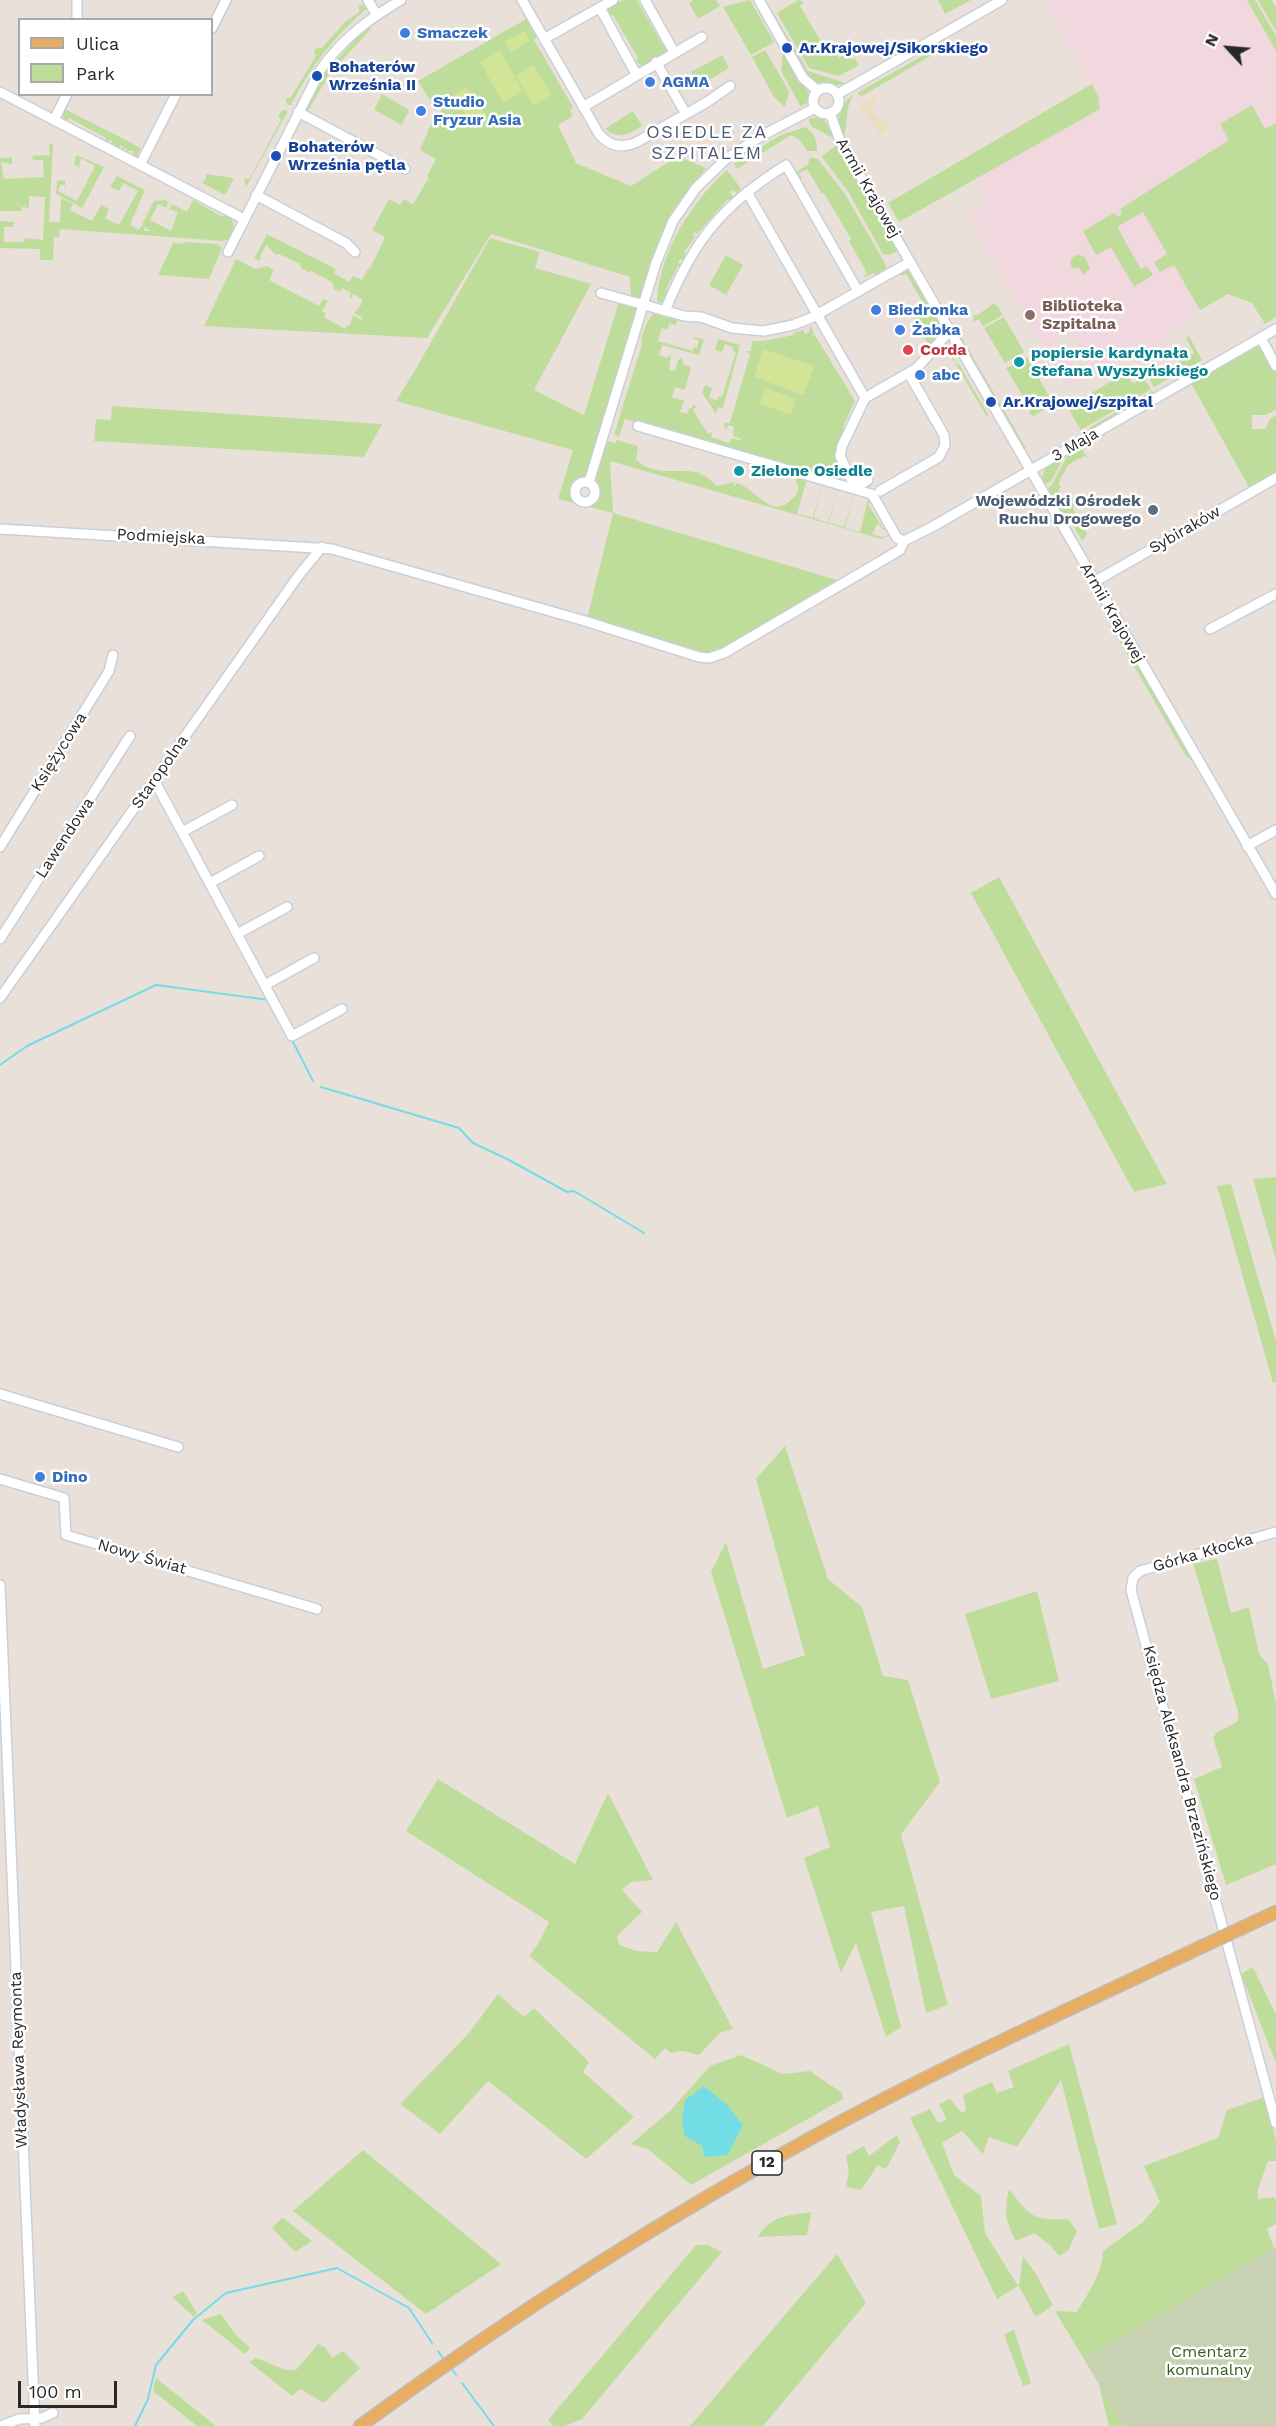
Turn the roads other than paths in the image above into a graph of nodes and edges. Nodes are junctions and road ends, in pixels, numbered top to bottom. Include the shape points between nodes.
1 (77, 0) edge
2 (226, 0) edge
3 (368, 0) edge
4 (401, 0) edge
5 (522, 0) edge
6 (613, 0) edge
7 (645, 0) edge
8 (759, 0) edge
9 (1002, 0) edge
10 (600, 8) junction
11 (376, 14) junction
12 (77, 18) edge
13 (213, 26) edge
14 (702, 37) dead end
15 (544, 39) junction
16 (674, 52) junction
17 (656, 62) junction
18 (636, 74) junction
19 (730, 86) dead end
20 (818, 91) junction
21 (0, 92) edge
22 (838, 94) junction
23 (66, 96) edge
24 (175, 96) edge
25 (583, 107) junction
26 (815, 108) junction
27 (298, 112) junction
28 (830, 113) junction
29 (686, 114) junction
30 (54, 120) junction
31 (140, 165) junction
32 (405, 170) dead end
33 (747, 192) junction
34 (256, 195) junction
35 (244, 219) junction
36 (228, 252) dead end
37 (355, 252) dead end
38 (910, 262) junction
39 (858, 291) junction
40 (601, 293) dead end
41 (645, 306) junction
42 (664, 311) junction
43 (818, 314) junction
44 (1276, 329) edge
45 (950, 330) junction
46 (1261, 338) junction
47 (1276, 366) edge
48 (909, 374) junction
49 (865, 398) junction
50 (638, 426) dead end
51 (1030, 470) junction
52 (1276, 478) edge
53 (868, 480) dead end
54 (589, 482) dead end
55 (880, 491) dead end
56 (0, 529) edge
57 (904, 541) junction
58 (322, 547) junction
59 (1094, 582) junction
60 (1276, 594) edge
61 (1210, 629) dead end
62 (113, 655) dead end
63 (130, 736) dead end
64 (154, 780) junction
65 (232, 805) dead end
66 (1276, 830) edge
67 (182, 832) junction
68 (1247, 846) junction
69 (0, 847) edge
70 (259, 856) dead end
71 (210, 883) junction
72 (1276, 894) edge
73 (287, 907) dead end
74 (237, 934) junction
75 (0, 939) edge
76 (314, 958) dead end
77 (265, 985) junction
78 (0, 998) edge
79 (342, 1009) dead end
80 (0, 1394) edge
81 (178, 1447) dead end
82 (0, 1479) edge
83 (1276, 1532) edge
84 (1133, 1578) joint
85 (0, 1586) edge
86 (317, 1609) dead end
87 (1276, 1911) edge
88 (1276, 2123) edge
89 (53, 2413) dead end
90 (35, 2422) edge
91 (1, 2426) edge
92 (360, 2426) edge

1 - 12 street
2 - 13 street
3 - 11 street
4 - 11 street
5 - 15 street
6 - 10 street
7 - 16 street
8 - 20 street via 803,78
9 - 22 street
10 - 15 street
10 - 18 street
11 - 27 street via 330,57
14 - 16 street
15 - 25 street
16 - 17 street
17 - 18 street
17 - 29 street
18 - 25 street
19 - 29 street
20 - 22 street via 827,88
20 - 26 street
21 - 30 street
22 - 28 street via 839,104
23 - 30 street
24 - 31 street
25 - 29 street via 598,134 617,146 637,142
26 - 28 street
26 - 41 street via 727,158 683,198 664,242
27 - 32 street
27 - 34 street
28 - 38 street, Armii Krajowej via 840,141
30 - 31 street
31 - 35 street
33 - 39 street via 786,165
33 - 42 street via 705,232
33 - 43 street
34 - 35 street
34 - 37 street via 346,243
35 - 36 street
38 - 39 street
38 - 45 street, Armii Krajowej
39 - 43 street
40 - 41 street
41 - 42 street
41 - 54 street
42 - 43 street via 750,331 793,325
43 - 49 street
44 - 46 street, 3 Maja
45 - 48 street
45 - 51 street, Armii Krajowej
46 - 47 street
46 - 51 street, 3 Maja
48 - 49 street
48 - 55 street via 944,435 945,445 939,457
49 - 53 street via 840,456 851,478 863,483
50 - 57 street via 868,493 897,538
51 - 57 street, 3 Maja
51 - 59 street, Armii Krajowej
52 - 59 street, Sybiraków
56 - 58 street, Podmiejska
57 - 58 street, Podmiejska via 900,550 724,653 709,658
58 - 64 street, Staropolna
59 - 68 street, Armii Krajowej
60 - 61 street
62 - 69 street, Księżycowa via 110,671
63 - 75 street, Lawendowa
64 - 67 street
64 - 78 street, Staropolna
65 - 67 street
66 - 68 street
67 - 71 street
68 - 72 street, Armii Krajowej
70 - 71 street
71 - 74 street
73 - 74 street
74 - 77 street
76 - 77 street
77 - 79 street via 292,1036
80 - 81 street
82 - 86 street, Nowy Świat via 64,1498 66,1535
83 - 84 street, Górka Kłocka via 1159,1564
84 - 88 street, Księdza Aleksandra Brzezińskiego via 1131,1590
85 - 90 street, Władysława Reymonta
87 - 92 main road, 12, bridge via 946,2068 759,2167 541,2300
89 - 90 street
90 - 91 street via 19,2419

